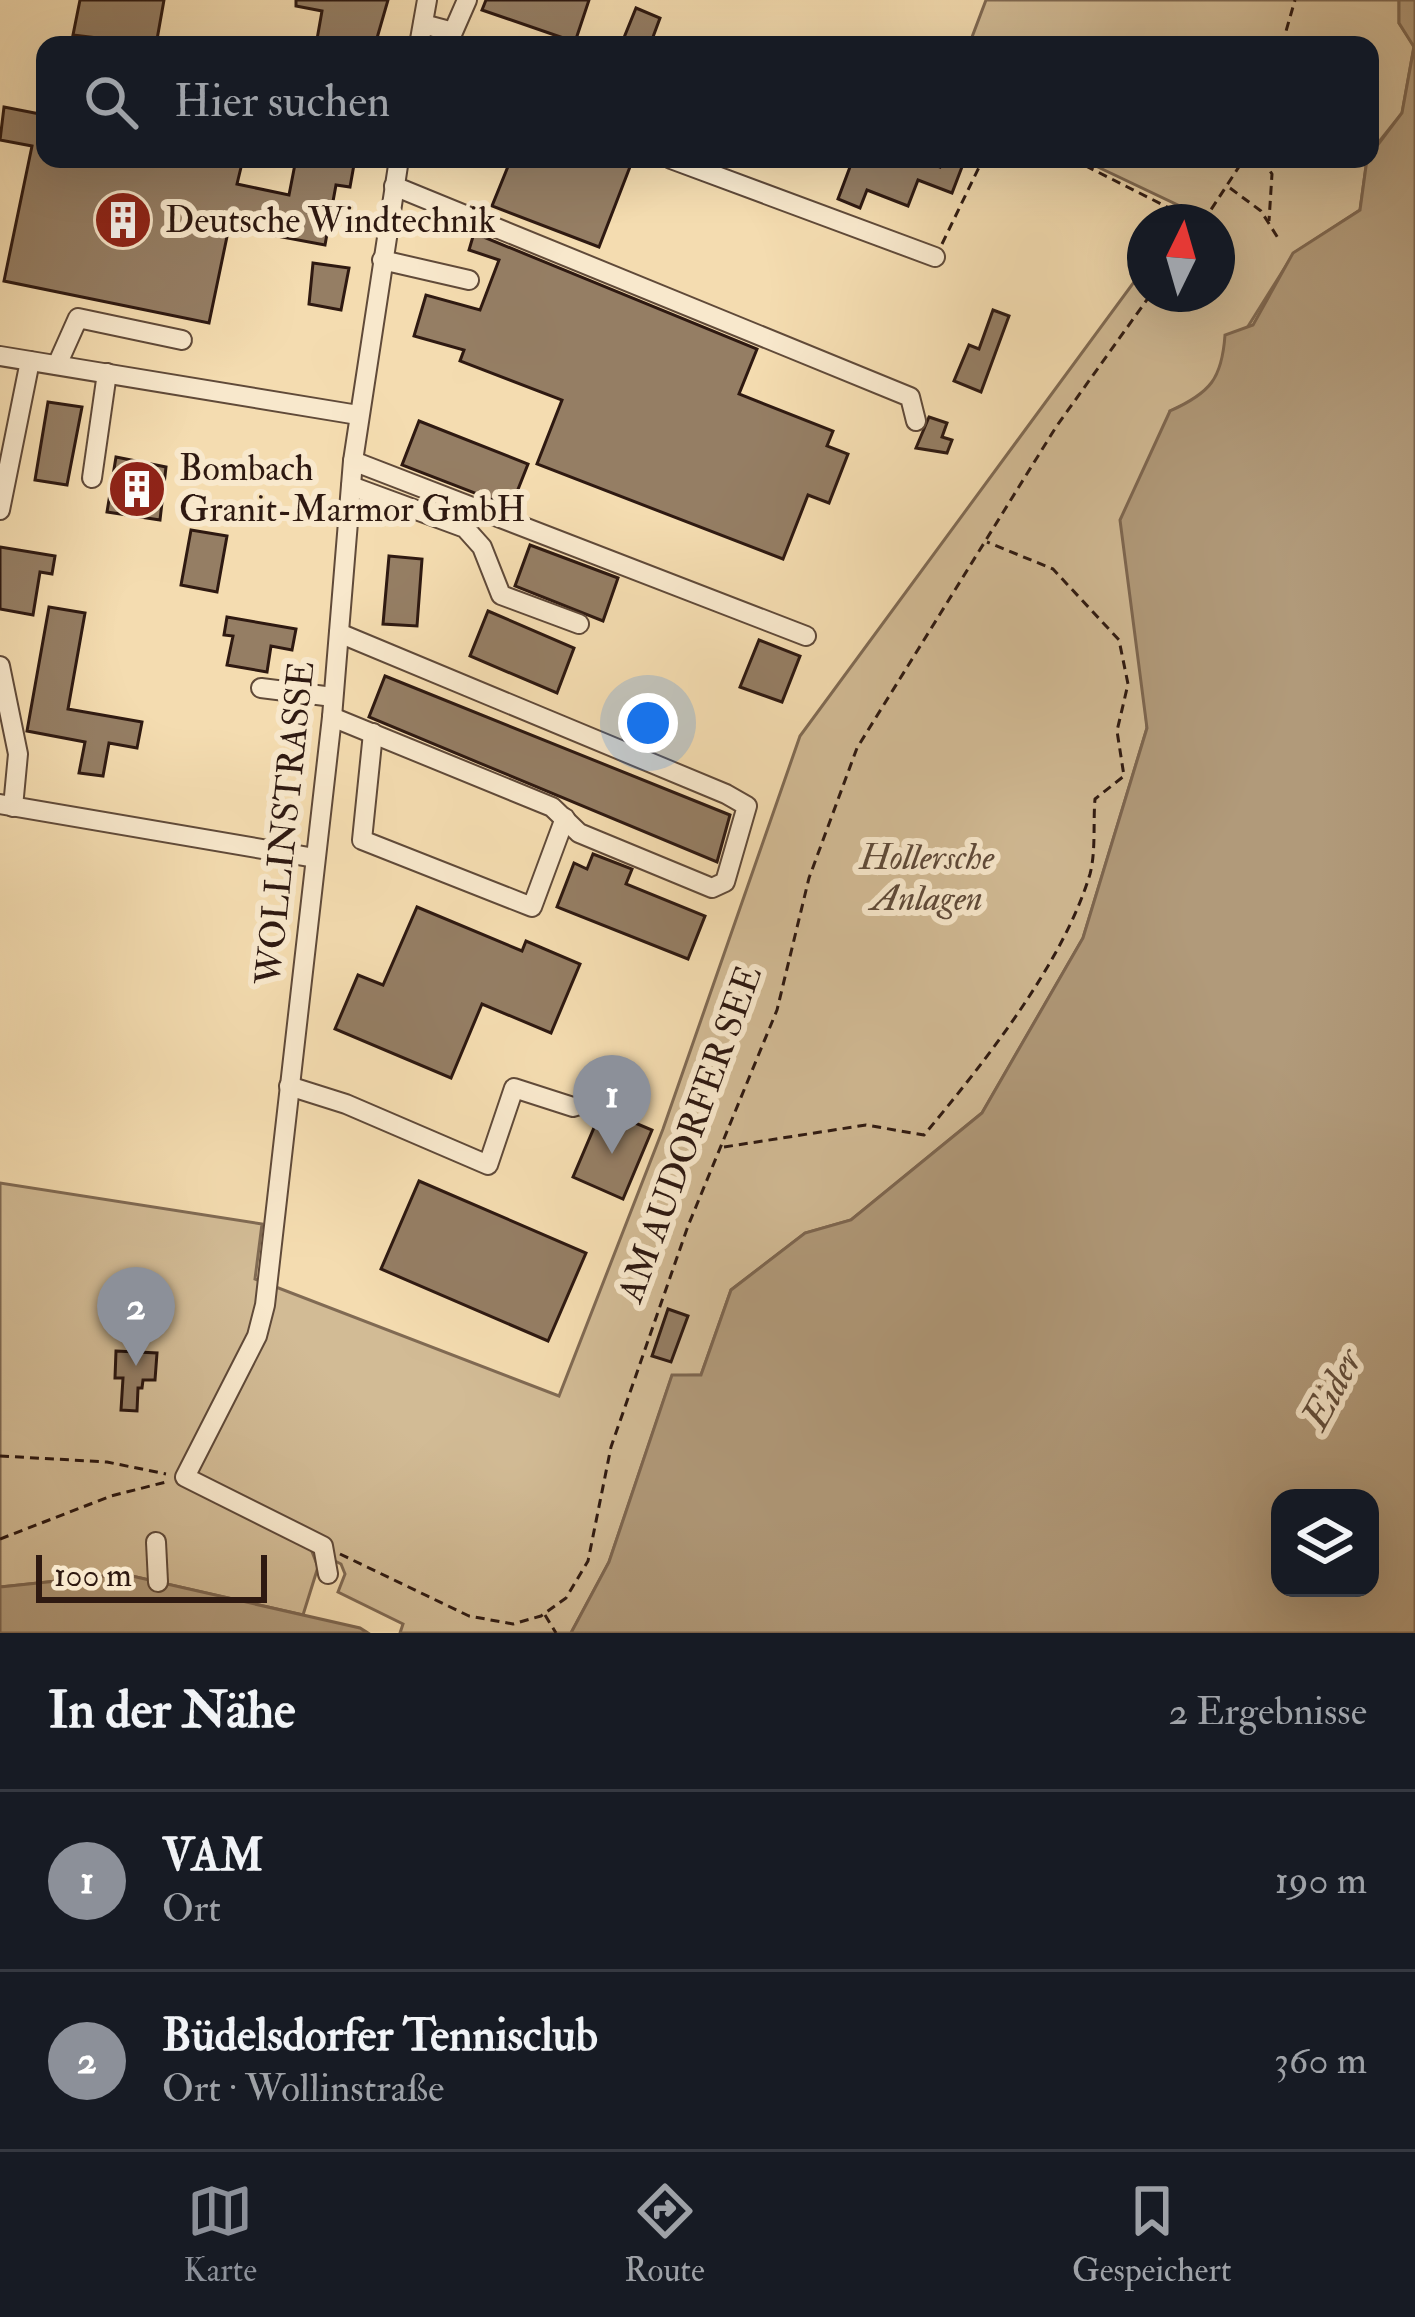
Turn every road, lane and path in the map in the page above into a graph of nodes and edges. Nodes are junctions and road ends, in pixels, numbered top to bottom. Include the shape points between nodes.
1 (428, 0) edge
2 (467, 0) edge
3 (1295, 0) edge
4 (423, 24) junction
5 (421, 36) edge
6 (1285, 36) edge
7 (397, 168) edge
8 (695, 168) edge
9 (978, 168) edge
10 (1090, 168) edge
11 (1239, 168) edge
12 (1268, 168) edge
13 (394, 186) junction
14 (1229, 187) junction
15 (1163, 204) edge
16 (1215, 204) edge
17 (1269, 221) junction
18 (1278, 238) dead end
19 (935, 257) joint
20 (382, 260) junction
21 (469, 280) dead end
22 (1138, 312) edge
23 (182, 340) dead end
24 (0, 356) edge
25 (31, 361) junction
26 (57, 365) junction
27 (107, 374) junction
28 (358, 416) junction
29 (916, 421) dead end
30 (353, 461) junction
31 (92, 478) dead end
32 (351, 486) junction
33 (0, 510) edge
34 (985, 542) junction
35 (579, 624) dead end
36 (339, 633) junction
37 (806, 637) dead end
38 (0, 666) edge
39 (261, 688) dead end
40 (332, 707) junction
41 (374, 733) junction
42 (7, 806) edge
43 (565, 818) junction
44 (314, 858) junction
45 (289, 1086) junction
46 (590, 1102) dead end
47 (721, 1148) junction
48 (0, 1456) edge
49 (185, 1478) junction
50 (0, 1539) edge
51 (156, 1541) dead end
52 (323, 1546) junction
53 (328, 1574) dead end
54 (158, 1582) dead end
55 (544, 1614) junction
56 (556, 1633) edge

1 - 4 street
2 - 4 street via 453,32
3 - 6 path
4 - 5 street
7 - 13 street, WOLLINSTRASSE
8 - 19 street
9 - 19 path
10 - 15 path
11 - 14 path
12 - 17 path
13 - 20 street, WOLLINSTRASSE
13 - 29 street via 910,397
14 - 16 path
14 - 17 path
17 - 18 path
20 - 21 street
20 - 28 street, WOLLINSTRASSE
22 - 34 path, AM AUDORFER SEE
23 - 26 street via 78,318
24 - 25 street
25 - 26 street
25 - 33 street
26 - 27 street
27 - 28 street
27 - 31 street
28 - 30 street, WOLLINSTRASSE
30 - 32 street, WOLLINSTRASSE
30 - 37 street
32 - 35 street via 465,528 501,595
32 - 36 street, WOLLINSTRASSE
34 - 47 path, AM AUDORFER SEE via 857,748 809,878 778,1010
34 - 47 path via 1053,569 1119,640 1128,684 1118,731 1124,776 1095,799 1082,892 1028,994 924,1135 866,1125
36 - 40 street, WOLLINSTRASSE
36 - 43 street via 726,794 748,814 718,888 579,833
38 - 42 street via 18,754
39 - 40 street
40 - 41 street
40 - 44 street, WOLLINSTRASSE
41 - 43 street
41 - 43 street via 362,840 532,907
42 - 44 street
44 - 45 street, WOLLINSTRASSE
45 - 46 street via 488,1165 514,1088 573,1107
45 - 49 street, WOLLINSTRASSE via 265,1305
47 - 55 path, AM AUDORFER SEE via 611,1447 589,1561 566,1598
48 - 49 path via 106,1462
49 - 50 path via 111,1496
49 - 52 street
51 - 54 street
52 - 53 street
52 - 55 path via 469,1616 513,1624
55 - 56 path

